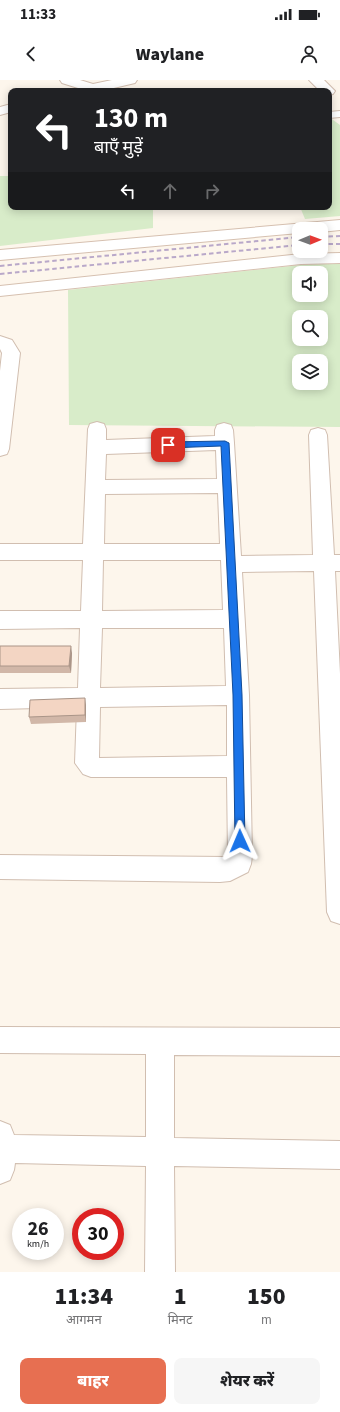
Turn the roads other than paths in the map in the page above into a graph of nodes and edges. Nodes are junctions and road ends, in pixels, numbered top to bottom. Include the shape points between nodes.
1 (67, 80) edge
2 (130, 80) edge
3 (316, 80) edge
4 (84, 88) edge
5 (96, 88) edge
6 (325, 88) edge
7 (332, 94) edge
8 (340, 101) edge
9 (340, 225) edge
10 (0, 255) edge
11 (340, 258) edge
12 (0, 291) edge
13 (0, 342) edge
14 (2, 415) edge
15 (318, 435) dead end
16 (0, 449) edge
17 (227, 486) junction
18 (95, 487) junction
19 (0, 552) edge
20 (94, 552) junction
21 (231, 558) junction
22 (332, 564) edge
23 (0, 620) edge
24 (92, 620) junction
25 (234, 620) junction
26 (238, 695) junction
27 (88, 697) junction
28 (0, 698) edge
29 (239, 766) junction
30 (0, 867) edge
31 (340, 912) edge
32 (0, 1040) edge
33 (160, 1041) junction
34 (340, 1042) edge
35 (0, 1151) edge
36 (159, 1151) junction
37 (340, 1155) edge
38 (160, 1272) edge

1 - 4 street
2 - 5 street
3 - 6 street
7 - 8 street
9 - 10 street
11 - 12 street via 301,259
13 - 14 street via 4,342 11,353
14 - 16 street
15 - 22 street
17 - 18 street
17 - 18 street via 225,437 97,438
17 - 21 street
18 - 20 street
19 - 20 street
20 - 21 street
20 - 24 street
21 - 22 street
21 - 25 street
22 - 31 street
23 - 24 street
24 - 25 street
24 - 27 street
25 - 26 street
26 - 27 street
26 - 29 street
27 - 28 street
27 - 29 street via 87,763 91,767
29 - 30 street via 240,856 239,864 230,869
32 - 33 street
33 - 34 street
33 - 36 street
35 - 36 street
36 - 37 street
36 - 38 street

